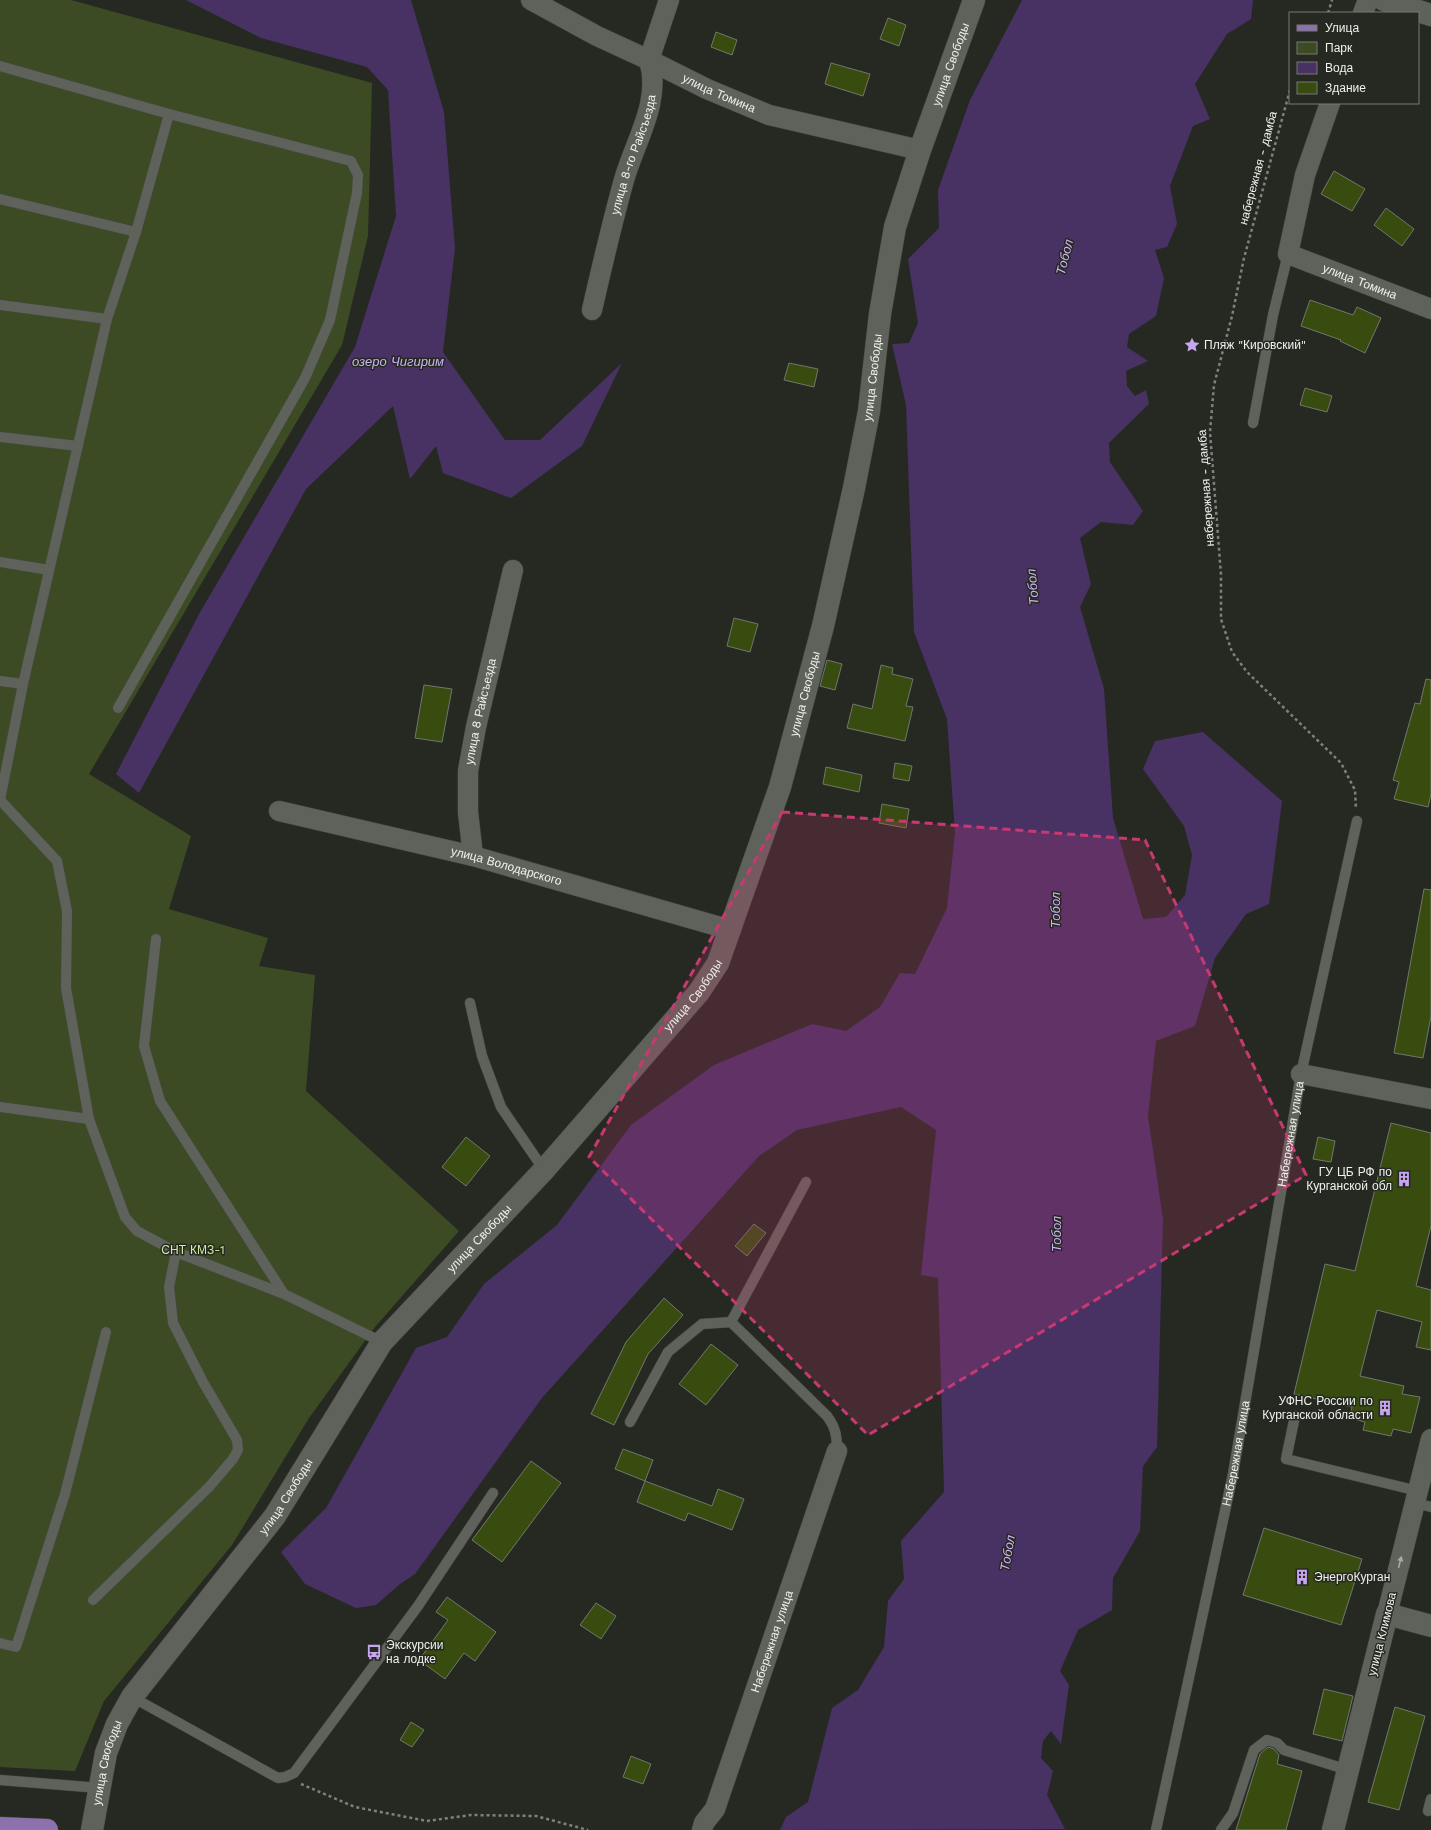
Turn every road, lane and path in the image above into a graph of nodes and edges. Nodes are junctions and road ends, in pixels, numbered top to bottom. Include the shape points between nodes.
1 (531, 0) edge
2 (669, 0) edge
3 (974, 0) edge
4 (1332, 0) edge
5 (1368, 0) edge
6 (1384, 0) edge
7 (1328, 12) edge
8 (1363, 12) edge
9 (1431, 15) edge
10 (649, 60) junction
11 (0, 66) edge
12 (1289, 94) edge
13 (1330, 104) edge
14 (169, 114) junction
15 (920, 150) junction
16 (0, 199) edge
17 (136, 232) junction
18 (1288, 254) junction
19 (0, 305) edge
20 (1431, 309) edge
21 (592, 310) dead end
22 (107, 318) junction
23 (1253, 423) dead end
24 (0, 437) edge
25 (78, 446) junction
26 (0, 562) edge
27 (49, 570) junction
28 (513, 570) dead end
29 (0, 681) edge
30 (23, 684) junction
31 (118, 708) dead end
32 (0, 801) edge
33 (279, 812) dead end
34 (1357, 821) joint
35 (473, 856) junction
36 (731, 930) junction
37 (156, 938) dead end
38 (470, 1003) dead end
39 (1300, 1074) junction
40 (1431, 1099) edge
41 (0, 1107) edge
42 (89, 1119) junction
43 (544, 1170) junction
44 (806, 1182) dead end
45 (176, 1252) junction
46 (284, 1294) junction
47 (731, 1322) junction
48 (106, 1332) dead end
49 (382, 1342) junction
50 (1295, 1416) dead end
51 (630, 1422) dead end
52 (1431, 1439) edge
53 (837, 1451) joint
54 (493, 1493) dead end
55 (1421, 1500) edge
56 (93, 1600) dead end
57 (1387, 1614) junction
58 (1431, 1626) edge
59 (0, 1642) edge
60 (132, 1696) junction
61 (1348, 1770) junction
62 (285, 1778) junction
63 (0, 1780) edge
64 (100, 1788) junction
65 (1431, 1799) edge
66 (1428, 1811) dead end
67 (0, 1828) edge
68 (47, 1830) edge
69 (92, 1830) edge
70 (588, 1830) edge
71 (702, 1830) edge
72 (1156, 1830) edge
73 (1222, 1830) edge
74 (1333, 1830) edge

1 - 10 street, улица Томина via 597,36
2 - 10 street, улица 8-го Райсъезда
3 - 15 street, улица Свободы
4 - 7 path
5 - 8 street
6 - 9 street
10 - 15 street, улица Томина via 707,89 769,115
10 - 21 street, улица 8-го Райсъезда via 652,70 650,108 625,178
11 - 14 lane
12 - 34 path, набережная - дамба via 1244,258 1214,385 1210,432 1221,619 1232,652 1247,672 1341,762 1355,790
13 - 18 street via 1304,175
14 - 17 lane
14 - 31 lane via 351,161 358,175 358,194 330,320 305,378
15 - 36 street, улица Свободы via 895,228 880,314 869,411 822,626 780,787
16 - 17 lane
17 - 22 lane
18 - 20 street, улица Томина
18 - 23 lane via 1273,316
19 - 22 lane
22 - 25 lane
24 - 25 lane
25 - 27 lane
26 - 27 lane
27 - 30 lane
28 - 35 street, улица 8 Райсъезда via 468,771 468,812
29 - 30 lane
30 - 32 lane
32 - 42 lane via 58,861 67,911 66,988
33 - 35 street, улица Володарского
34 - 39 lane, Набережная улица
35 - 36 street, улица Володарского
36 - 43 street, улица Свободы via 718,963 699,992
37 - 46 lane via 144,1046 160,1101
38 - 43 lane via 482,1056 501,1107
39 - 40 street, Набережная улица
39 - 72 lane, Набережная улица via 1233,1474
41 - 42 lane
42 - 45 lane via 125,1217 137,1231
43 - 49 street, улица Свободы
44 - 47 lane
45 - 46 lane
45 - 56 lane via 169,1287 173,1323 237,1440 238,1450 209,1487
46 - 49 lane
47 - 51 lane via 702,1324 668,1352
47 - 53 lane via 828,1416 837,1433
48 - 59 lane via 65,1494 16,1647
49 - 60 street, улица Свободы via 275,1516
50 - 55 lane via 1286,1460
52 - 55 street, улица Климова
53 - 71 street, Набережная улица via 715,1809
54 - 62 lane via 418,1606 294,1773
57 -> 55 street, улица Климова
57 - 58 street
57 - 61 street, улица Климова
60 - 62 lane via 278,1778
60 - 64 street, улица Свободы via 117,1724 106,1753
61 - 73 lane via 1284,1750 1266,1740 1254,1750 1233,1814
61 - 74 street, улица Климова
62 - 70 path via 355,1807 427,1821 471,1815 536,1816
63 - 64 lane
64 - 69 street, улица Свободы
65 - 66 lane
67 - 68 main road

